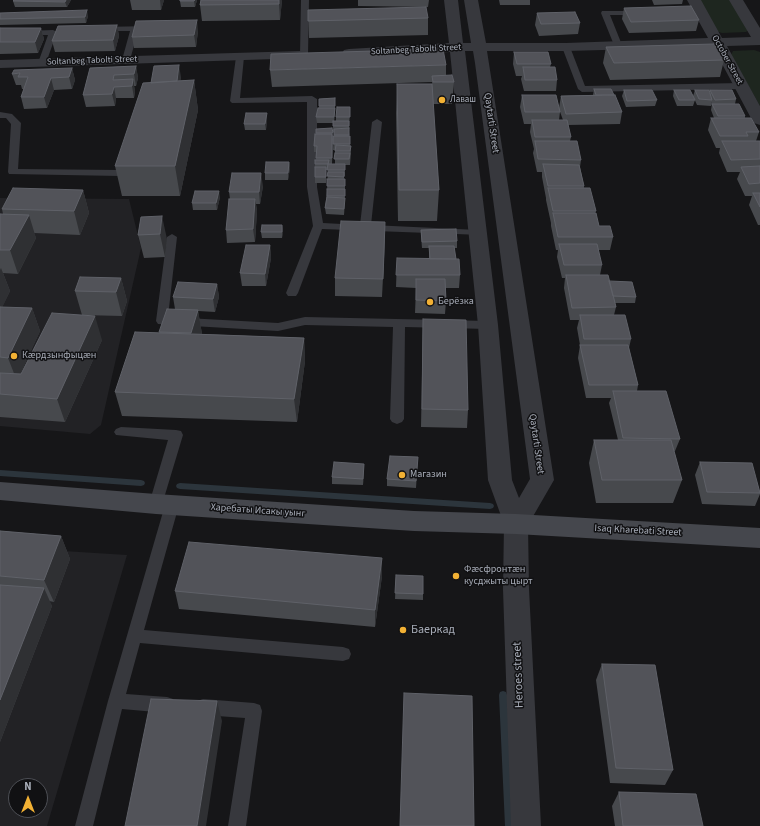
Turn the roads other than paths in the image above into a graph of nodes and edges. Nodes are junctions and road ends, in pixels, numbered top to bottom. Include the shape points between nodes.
1 (305, 0) edge
2 (451, 0) edge
3 (471, 0) edge
4 (736, 0) edge
5 (695, 8) edge
6 (652, 12) edge
7 (135, 28) junction
8 (158, 28) edge
9 (92, 30) edge
10 (15, 33) edge
11 (760, 41) edge
12 (717, 42) junction
13 (618, 45) junction
14 (566, 47) junction
15 (457, 48) junction
16 (480, 48) junction
17 (336, 53) edge
18 (320, 54) edge
19 (304, 55) junction
20 (240, 57) junction
21 (126, 60) junction
22 (42, 63) junction
23 (0, 65) edge
24 (741, 86) junction
25 (0, 115) edge
26 (760, 120) edge
27 (377, 122) dead end
28 (120, 173) edge
29 (318, 226) junction
30 (365, 228) junction
31 (478, 233) junction
32 (172, 237) dead end
33 (292, 293) dead end
34 (399, 323) junction
35 (488, 325) junction
36 (397, 419) dead end
37 (121, 432) dead end
38 (0, 491) edge
39 (164, 504) junction
40 (516, 524) junction
41 (760, 538) edge
42 (135, 636) junction
43 (343, 654) dead end
44 (116, 701) junction
45 (84, 826) edge
46 (237, 826) edge
47 (526, 826) edge

1 - 19 lane
2 - 15 street
3 - 16 street, Qaytarti Street
4 - 11 street
5 - 12 street, October Street
6 - 13 lane via 605,13
7 - 8 lane
7 - 9 lane
7 - 21 lane
10 - 22 lane via 53,32
11 - 12 street, Soltanbeg Tabolti Street
12 - 13 street, Soltanbeg Tabolti Street
12 - 24 street, October Street
13 - 14 street, Soltanbeg Tabolti Street
14 - 16 street, Soltanbeg Tabolti Street
14 - 24 lane via 582,89
15 - 16 street, Soltanbeg Tabolti Street
15 - 17 street, Soltanbeg Tabolti Street
15 - 31 street
16 - 40 street, Qaytarti Street via 542,480
18 - 19 street, Soltanbeg Tabolti Street
19 - 20 street, Soltanbeg Tabolti Street
20 - 21 street, Soltanbeg Tabolti Street
20 - 29 lane via 235,101 312,99 312,187
21 - 22 street, Soltanbeg Tabolti Street
22 - 23 street, Soltanbeg Tabolti Street
24 - 26 street, October Street
25 - 28 lane via 9,116 16,123 14,172
27 - 30 lane
29 - 30 lane
29 - 33 lane
30 - 31 lane
31 - 35 street
32 - 34 lane via 162,321 278,327 305,321
34 - 35 lane
34 - 36 lane
35 - 40 street via 500,480
37 - 39 lane via 176,435
38 - 39 main road, Харебаты Исакы уынг
39 - 40 main road, Харебаты Исакы уынг via 414,521
39 - 42 lane
40 - 41 main road, Isaq Kharebati Street
40 - 47 street, Heroes street via 516,589
42 - 43 lane
42 - 44 lane
44 - 45 lane
44 - 46 lane via 254,711

